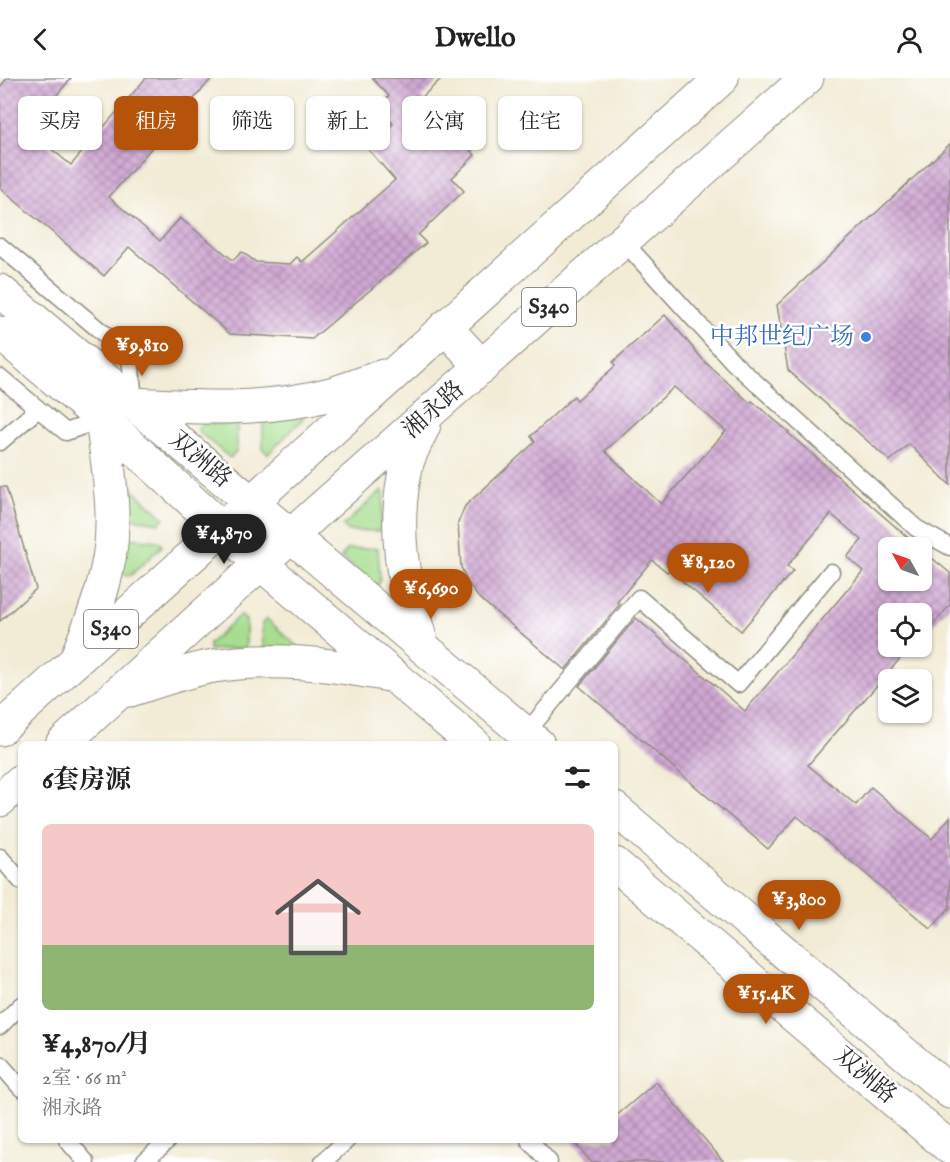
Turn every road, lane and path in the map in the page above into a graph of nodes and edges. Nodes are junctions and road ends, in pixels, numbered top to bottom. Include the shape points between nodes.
1 (722, 78) edge
2 (807, 78) edge
3 (623, 241) junction
4 (0, 246) edge
5 (0, 291) edge
6 (445, 327) junction
7 (0, 333) edge
8 (482, 367) junction
9 (394, 373) junction
10 (0, 377) edge
11 (134, 404) junction
12 (38, 409) junction
13 (429, 414) junction
14 (102, 419) junction
15 (0, 442) edge
16 (251, 502) junction
17 (221, 529) junction
18 (291, 537) junction
19 (950, 547) edge
20 (261, 564) junction
21 (831, 572) dead end
22 (423, 646) junction
23 (74, 663) junction
24 (394, 676) junction
25 (117, 695) junction
26 (0, 729) edge
27 (532, 739) edge
28 (65, 741) edge
29 (470, 741) edge
30 (618, 812) edge
31 (0, 857) edge
32 (618, 867) edge
33 (18, 878) edge
34 (18, 1008) edge
35 (0, 1026) edge
36 (0, 1064) edge
37 (18, 1085) edge
38 (950, 1092) edge
39 (70, 1143) edge
40 (165, 1143) edge
41 (344, 1143) edge
42 (532, 1143) edge
43 (950, 1148) edge
44 (86, 1162) edge
45 (144, 1162) edge
46 (323, 1162) edge
47 (549, 1162) edge

1 - 6 main road, S340
2 - 3 main road, 湘永路 / S340
3 - 8 main road, 湘永路 / S340
3 - 19 lane via 734,363 916,528
4 - 11 lane via 130,356
5 - 11 main road, 双洲路
6 - 8 main road
6 - 9 main road, S340
7 - 14 main road, 双洲路
8 - 13 main road, 湘永路 / S340
9 - 11 main road via 331,394 249,407
9 - 16 main road, S340
10 - 12 lane
11 - 16 main road, 双洲路
12 - 14 lane via 66,432
12 - 15 lane
13 - 18 main road, 湘永路 / S340
13 - 22 main road via 408,461 399,505 402,572
14 - 17 main road, 双洲路
14 - 23 main road via 112,525 109,557 98,606
16 - 17 main road, S340
16 - 18 main road, 双洲路
17 - 20 main road, 双洲路
17 - 23 main road, S340
18 - 20 main road, 湘永路 / S340
18 - 22 main road, 双洲路
20 - 24 main road, 双洲路
20 - 25 main road, 湘永路 / S340
21 - 27 lane via 738,684 639,598
22 - 27 main road, 双洲路
23 - 26 main road, S340
24 - 25 main road via 303,663 257,662 174,675
24 - 29 main road, 双洲路
25 - 28 main road, 湘永路 / S340
30 - 38 main road, 双洲路
31 - 33 lane
32 - 43 main road, 双洲路
34 - 35 lane
36 - 37 lane
39 - 44 lane
40 - 45 lane
41 - 46 lane
42 - 47 lane

